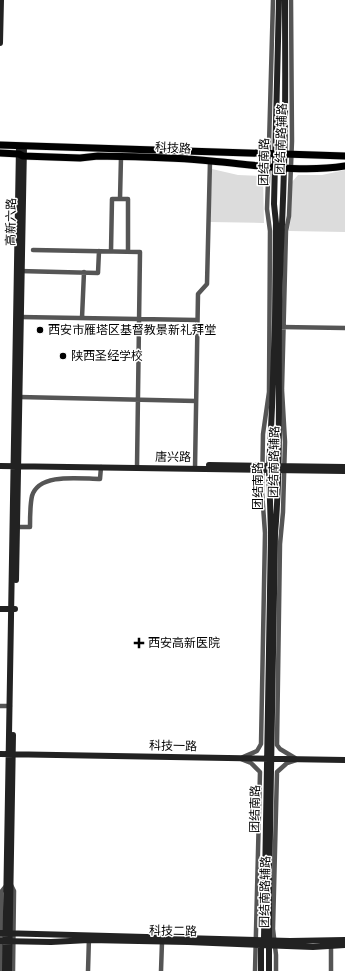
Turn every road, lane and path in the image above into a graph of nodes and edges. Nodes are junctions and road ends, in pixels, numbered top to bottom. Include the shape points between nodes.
1 (1, 0) edge
2 (273, 0) edge
3 (279, 0) edge
4 (285, 0) edge
5 (291, 0) edge
6 (0, 43) edge
7 (0, 145) edge
8 (21, 146) junction
9 (0, 153) edge
10 (272, 154) junction
11 (288, 154) junction
12 (21, 155) junction
13 (345, 156) edge
14 (121, 157) junction
15 (210, 161) junction
16 (345, 166) edge
17 (272, 167) junction
18 (287, 168) junction
19 (120, 199) junction
20 (33, 250) dead end
21 (99, 251) junction
22 (111, 252) junction
23 (128, 252) junction
24 (19, 271) junction
25 (84, 272) junction
26 (20, 317) junction
27 (82, 318) junction
28 (139, 319) junction
29 (197, 320) junction
30 (281, 327) junction
31 (345, 328) edge
32 (19, 397) junction
33 (138, 400) junction
34 (196, 401) junction
35 (0, 461) edge
36 (16, 464) junction
37 (137, 465) junction
38 (0, 466) edge
39 (195, 466) junction
40 (101, 467) junction
41 (345, 467) edge
42 (266, 468) junction
43 (281, 468) junction
44 (345, 471) edge
45 (17, 526) junction
46 (0, 609) edge
47 (13, 609) junction
48 (0, 706) edge
49 (10, 706) junction
50 (0, 754) edge
51 (11, 754) junction
52 (240, 758) junction
53 (269, 759) junction
54 (299, 759) junction
55 (345, 760) edge
56 (6, 933) edge
57 (89, 938) junction
58 (345, 940) edge
59 (6, 941) edge
60 (162, 942) junction
61 (266, 942) junction
62 (345, 945) edge
63 (331, 946) junction
64 (1, 971) edge
65 (5, 971) edge
66 (9, 971) edge
67 (13, 971) edge
68 (88, 971) edge
69 (161, 971) edge
70 (255, 971) edge
71 (261, 971) edge
72 (269, 971) edge
73 (276, 971) edge
74 (332, 971) edge

1 - 6 main road
2 - 10 street, 团结南路辅路
3 - 10 main road, 团结南路
4 - 11 main road, 团结南路
5 - 11 street, 团结南路辅路
7 - 8 main road, 科技路
8 - 10 main road, 科技路
8 - 12 main road, 高新六路
9 - 12 main road, 科技路
10 - 11 main road, 科技路
10 - 17 main road, 团结南路
11 - 13 main road, 科技路
11 - 18 main road, 团结南路
12 - 14 main road, 科技路
12 - 24 main road, 高新六路
14 - 15 main road, 科技路
14 - 19 street
15 - 17 main road, 科技路
15 - 29 street via 207,284 198,294
16 - 18 main road, 科技路
17 - 18 main road, 科技路
17 - 42 main road, 团结南路 via 276,223 275,314
18 - 30 main road, 团结南路 via 281,224
19 - 22 street via 112,199
19 - 23 street via 128,199
20 - 21 street
21 - 22 street
21 - 25 street via 98,273
22 - 23 street
23 - 28 street via 140,252
24 - 25 street
24 - 26 main road, 高新六路
24 - 36 main road, 高新六路
25 - 27 street
26 - 27 street
26 - 32 main road, 高新六路
27 - 28 street
28 - 29 street
28 - 33 street
29 - 34 street
30 - 31 street
30 - 43 main road, 团结南路
32 - 33 street
32 - 36 main road, 高新六路
33 - 34 street
33 - 37 street
34 - 39 street
35 - 36 main road, 唐兴路
36 - 37 main road, 唐兴路
36 - 38 main road, 唐兴路
36 - 40 main road, 唐兴路
36 - 45 main road, 高新六路
36 - 47 main road, 高新六路
37 - 39 main road, 唐兴路
37 - 40 main road, 唐兴路
39 - 42 main road, 唐兴路
40 - 45 street via 100,479 53,480 40,484 32,495 30,527
41 - 43 main road, 唐兴路
42 - 43 main road, 唐兴路
42 - 52 street, 团结南路辅路 via 262,512 265,533 261,744 258,751
42 - 53 main road, 团结南路 via 271,533
43 - 44 main road, 唐兴路
43 - 53 main road, 团结南路 via 275,534
43 - 54 street, 团结南路辅路 via 283,512 277,745
45 - 47 main road, 高新六路
46 - 47 main road
47 - 49 main road, 高新六路
47 - 51 main road, 高新六路
48 - 49 street
49 - 51 main road, 高新六路
50 - 51 main road, 科技一路
51 - 52 main road, 科技一路
51 - 56 main road, 高新六路
52 - 53 main road, 科技一路
52 - 61 street, 团结南路辅路 via 251,763 260,772
53 - 54 main road, 科技一路
53 - 61 main road, 团结南路
54 - 55 main road, 科技一路
54 - 61 street, 团结南路辅路 via 287,763 277,772 274,921
56 - 57 main road, 科技二路
56 - 59 main road, 高新六路
57 - 59 main road, 科技二路
57 - 60 main road, 科技二路
57 - 61 main road, 科技二路
57 - 68 street
58 - 61 main road, 科技二路
59 - 64 street
59 - 65 main road, 高新六路
59 - 66 main road, 高新六路
59 - 67 street
60 - 61 main road, 科技二路
60 - 69 street
61 - 63 main road, 科技二路
61 - 70 street, 团结南路辅路
61 - 71 main road, 团结南路
61 - 72 main road, 团结南路
61 - 73 street, 团结南路辅路
62 - 63 main road, 科技二路
63 - 74 street

